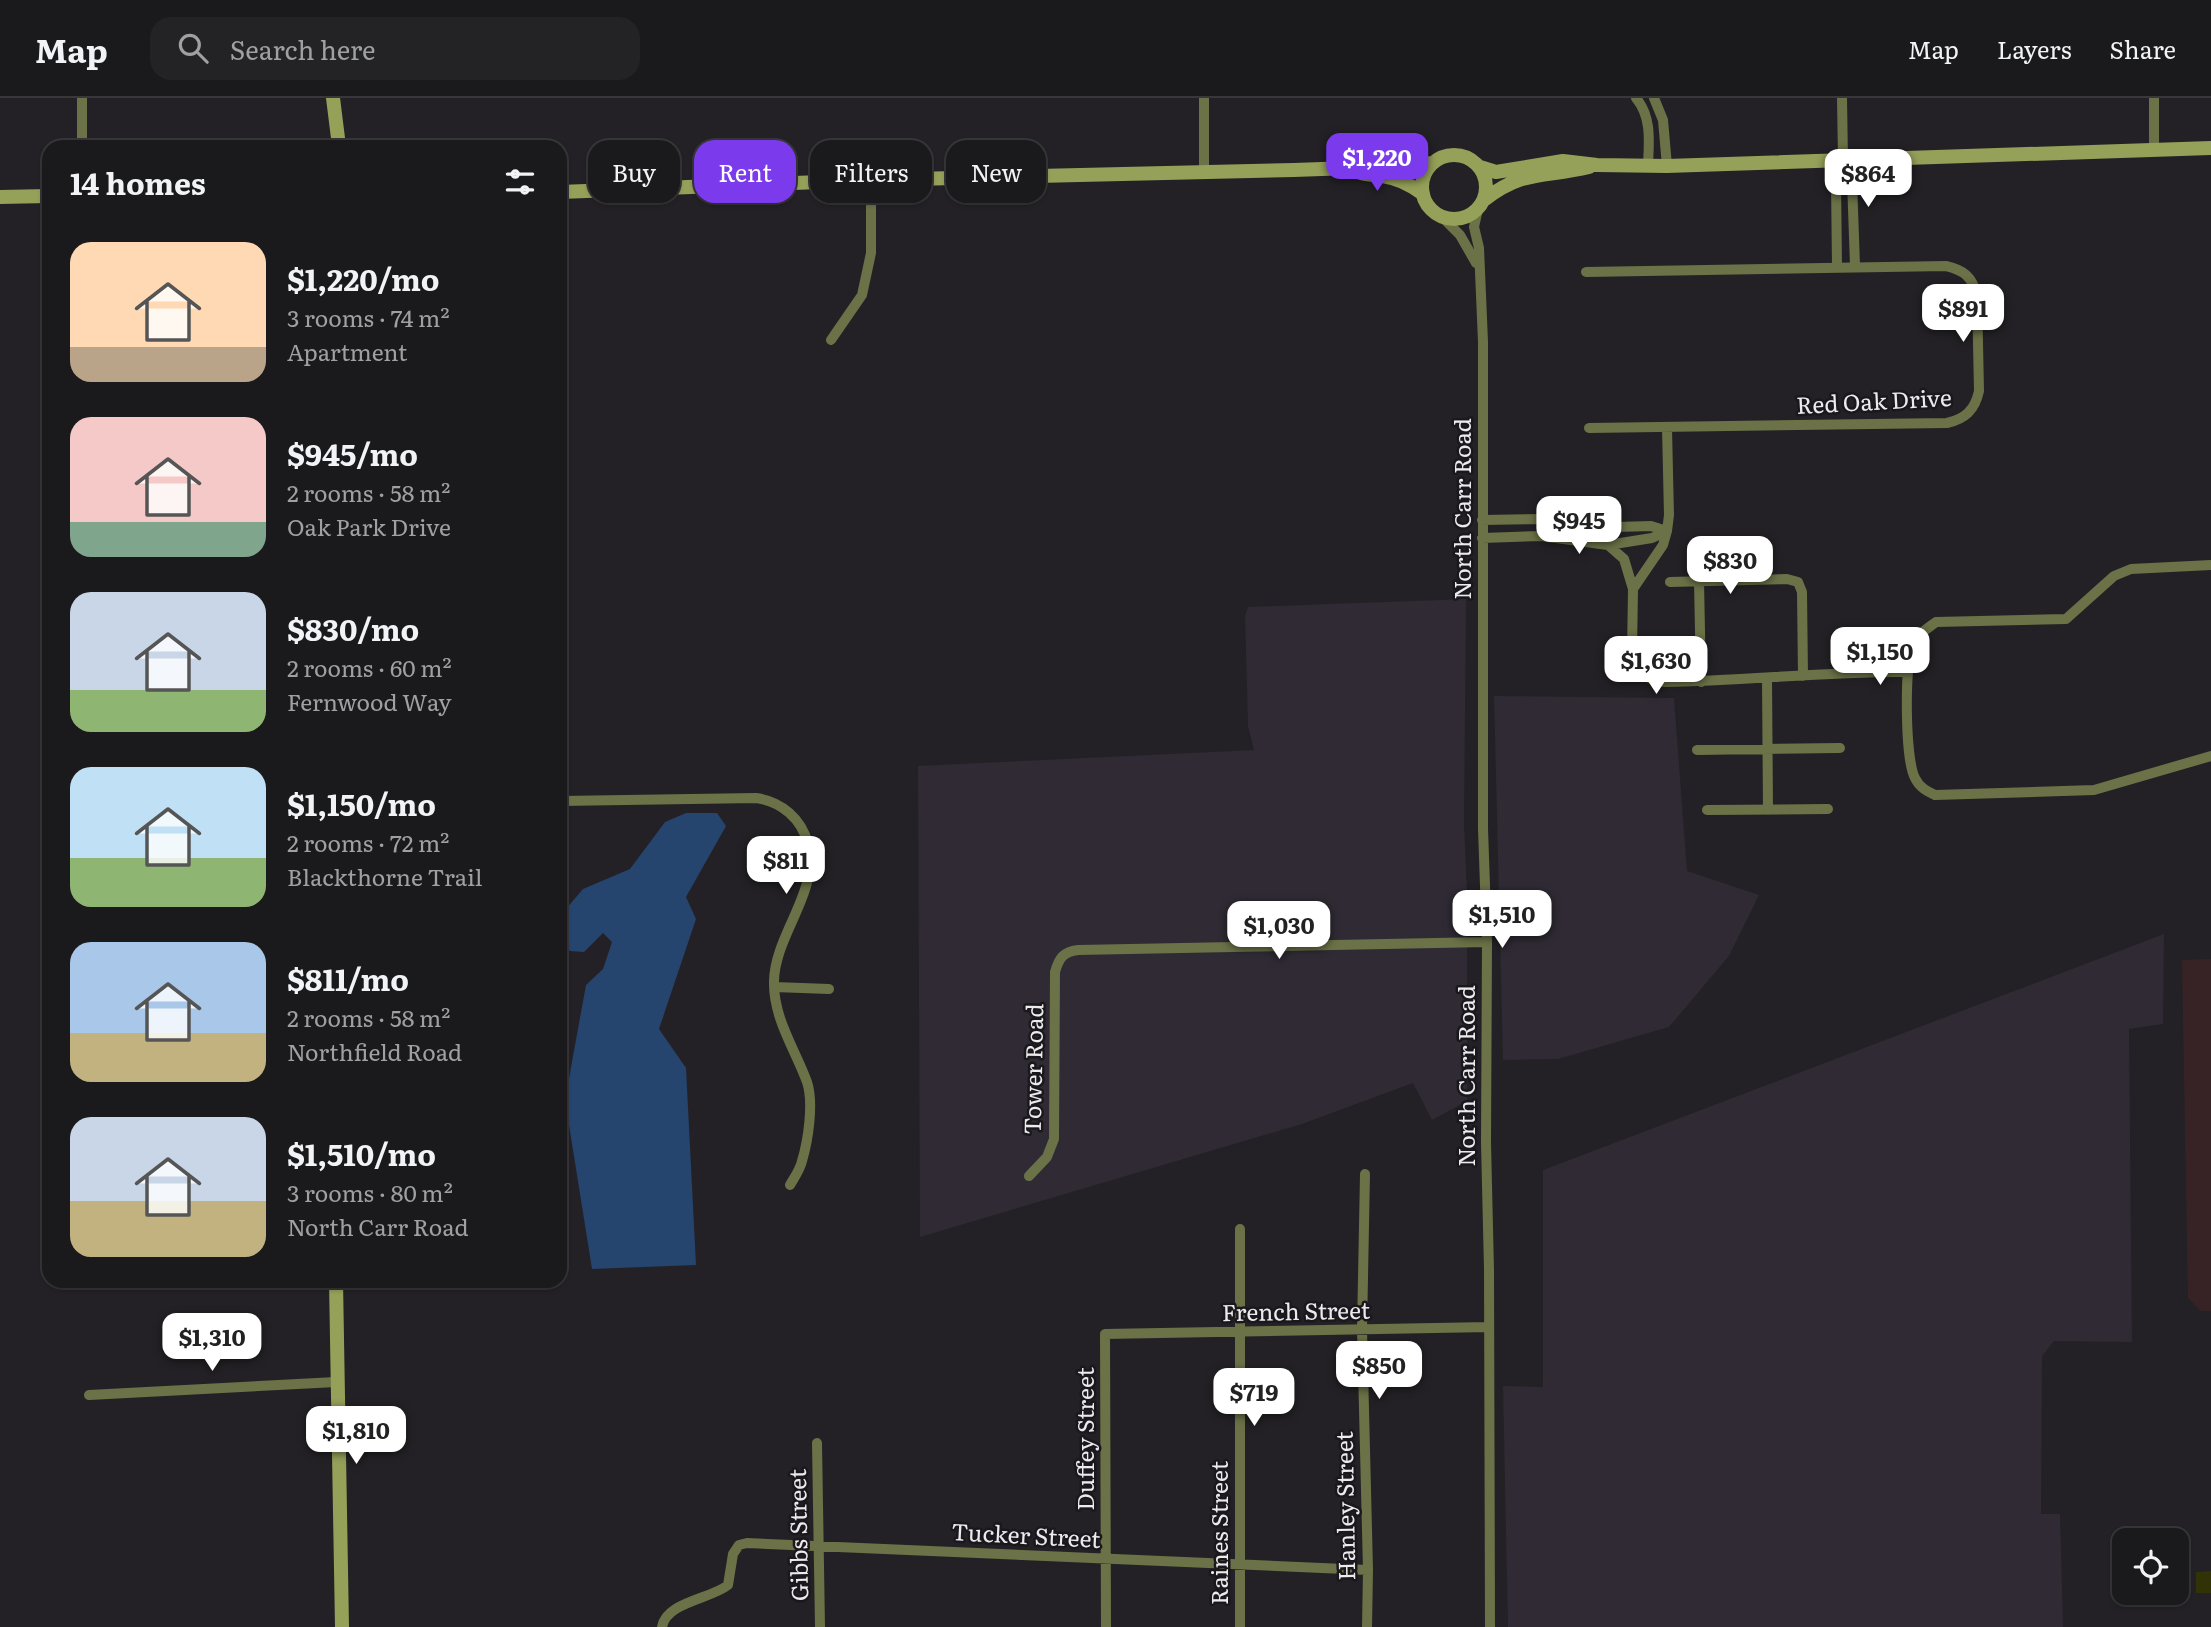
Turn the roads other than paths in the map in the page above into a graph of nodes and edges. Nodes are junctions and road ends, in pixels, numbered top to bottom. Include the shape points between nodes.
1 (82, 98) edge
2 (333, 98) edge
3 (1204, 98) edge
4 (1636, 98) edge
5 (1654, 98) edge
6 (1842, 98) edge
7 (2154, 98) edge
8 (82, 140) edge
9 (338, 140) edge
10 (2211, 148) edge
11 (2154, 149) junction
12 (1843, 160) junction
13 (1432, 163) junction
14 (1597, 165) junction
15 (1648, 165) junction
16 (1667, 166) junction
17 (1480, 167) junction
18 (1350, 168) junction
19 (1204, 171) junction
20 (932, 178) edge
21 (810, 182) edge
22 (567, 192) edge
23 (1423, 194) junction
24 (42, 195) edge
25 (0, 197) edge
26 (871, 203) edge
27 (1481, 204) junction
28 (1441, 216) junction
29 (1837, 267) junction
30 (1855, 267) junction
31 (1586, 272) dead end
32 (1480, 274) junction
33 (831, 340) dead end
34 (1589, 428) dead end
35 (1667, 428) junction
36 (1482, 520) junction
37 (1667, 531) junction
38 (1482, 538) junction
39 (1608, 545) junction
40 (2211, 565) edge
41 (1699, 581) junction
42 (1670, 582) dead end
43 (1633, 589) junction
44 (1908, 672) junction
45 (1803, 676) junction
46 (1767, 679) junction
47 (1701, 682) junction
48 (1840, 748) dead end
49 (1768, 749) junction
50 (1697, 750) dead end
51 (2211, 756) edge
52 (567, 802) edge
53 (1828, 809) dead end
54 (1707, 810) dead end
55 (1768, 810) junction
56 (1487, 942) junction
57 (774, 987) junction
58 (829, 989) dead end
59 (1365, 1174) dead end
60 (1029, 1176) dead end
61 (790, 1185) dead end
62 (1240, 1229) dead end
63 (336, 1288) edge
64 (1489, 1327) junction
65 (1362, 1329) junction
66 (1238, 1333) junction
67 (1105, 1334) joint
68 (336, 1382) junction
69 (89, 1395) dead end
70 (817, 1443) dead end
71 (820, 1545) junction
72 (1107, 1560) junction
73 (1240, 1565) junction
74 (1368, 1570) junction
75 (342, 1627) edge
76 (662, 1627) edge
77 (820, 1627) edge
78 (1107, 1627) edge
79 (1240, 1627) edge
80 (1367, 1627) edge
81 (1490, 1627) edge

1 - 8 street
2 - 9 street
3 - 19 street
4 - 15 street via 1649,129
5 - 16 street via 1663,120
6 - 12 street
7 - 11 street
10 - 11 street
11 - 12 street
12 - 16 street
12 - 29 street via 1836,181
12 - 30 street via 1852,180
13 - 17 street via 1457,155
13 - 18 street via 1403,168 1362,163
13 - 23 street via 1422,183
14 - 15 street
14 - 17 street via 1563,161 1496,172
14 - 27 street via 1516,180
15 - 16 street
17 - 27 street via 1486,183
18 - 19 street
18 - 23 street via 1359,174 1406,182
19 - 20 street
21 - 22 street
23 - 28 street
24 - 25 street
26 - 33 street via 871,253 862,295
27 - 28 street via 1461,218
27 - 32 street, North Carr Road via 1474,227
28 - 32 street, North Carr Road via 1460,235
29 - 30 street, Red Oak Drive
29 - 31 street, Red Oak Drive
30 - 35 street, Red Oak Drive via 1946,266 1967,274 1974,283 1979,391 1968,414 1947,423
32 - 36 street, North Carr Road
34 - 35 street, Red Oak Drive
35 - 37 street
36 - 37 street via 1542,519
36 - 38 street, North Carr Road
37 - 39 street
37 - 43 street
38 - 39 street via 1541,536
38 - 56 street, North Carr Road
39 - 43 street via 1624,559
40 - 44 street via 2132,569 2114,576 2066,620 1936,622 1922,631 1913,645
41 - 42 street
41 - 45 street via 1798,582
41 - 47 street
43 - 47 street via 1635,664 1655,681
44 - 45 street
44 - 51 street via 1908,758 1922,788 1936,795 2094,790
45 - 46 street
46 - 47 street
46 - 49 street
48 - 49 street
49 - 50 street
49 - 55 street
52 - 57 street via 744,797 764,799 787,810 803,828 811,861 804,893 779,951
53 - 55 street
54 - 55 street
56 - 60 street, Tower Road via 1078,950 1061,957 1055,971 1054,1139 1047,1157
56 - 64 street, North Carr Road
57 - 58 street
57 - 61 street via 778,1014 810,1097 802,1163
59 - 65 street, Hanley Street
62 - 66 street, Raines Street
63 - 68 street
64 - 65 street, French Street
64 - 81 street, North Carr Road
65 - 66 street, French Street
65 - 74 street, Hanley Street
66 - 67 street, French Street
66 - 73 street, Raines Street
67 - 72 street, Duffey Street
68 - 69 street
68 - 75 street
70 - 71 street, Gibbs Street
71 - 72 street, Tucker Street
71 - 76 street, Tucker Street via 738,1545 728,1585 670,1613
71 - 77 street, Gibbs Street
72 - 73 street, Tucker Street
72 - 78 street, Duffey Street
73 - 74 street, Tucker Street
73 - 79 street, Raines Street
74 - 80 street, Hanley Street

